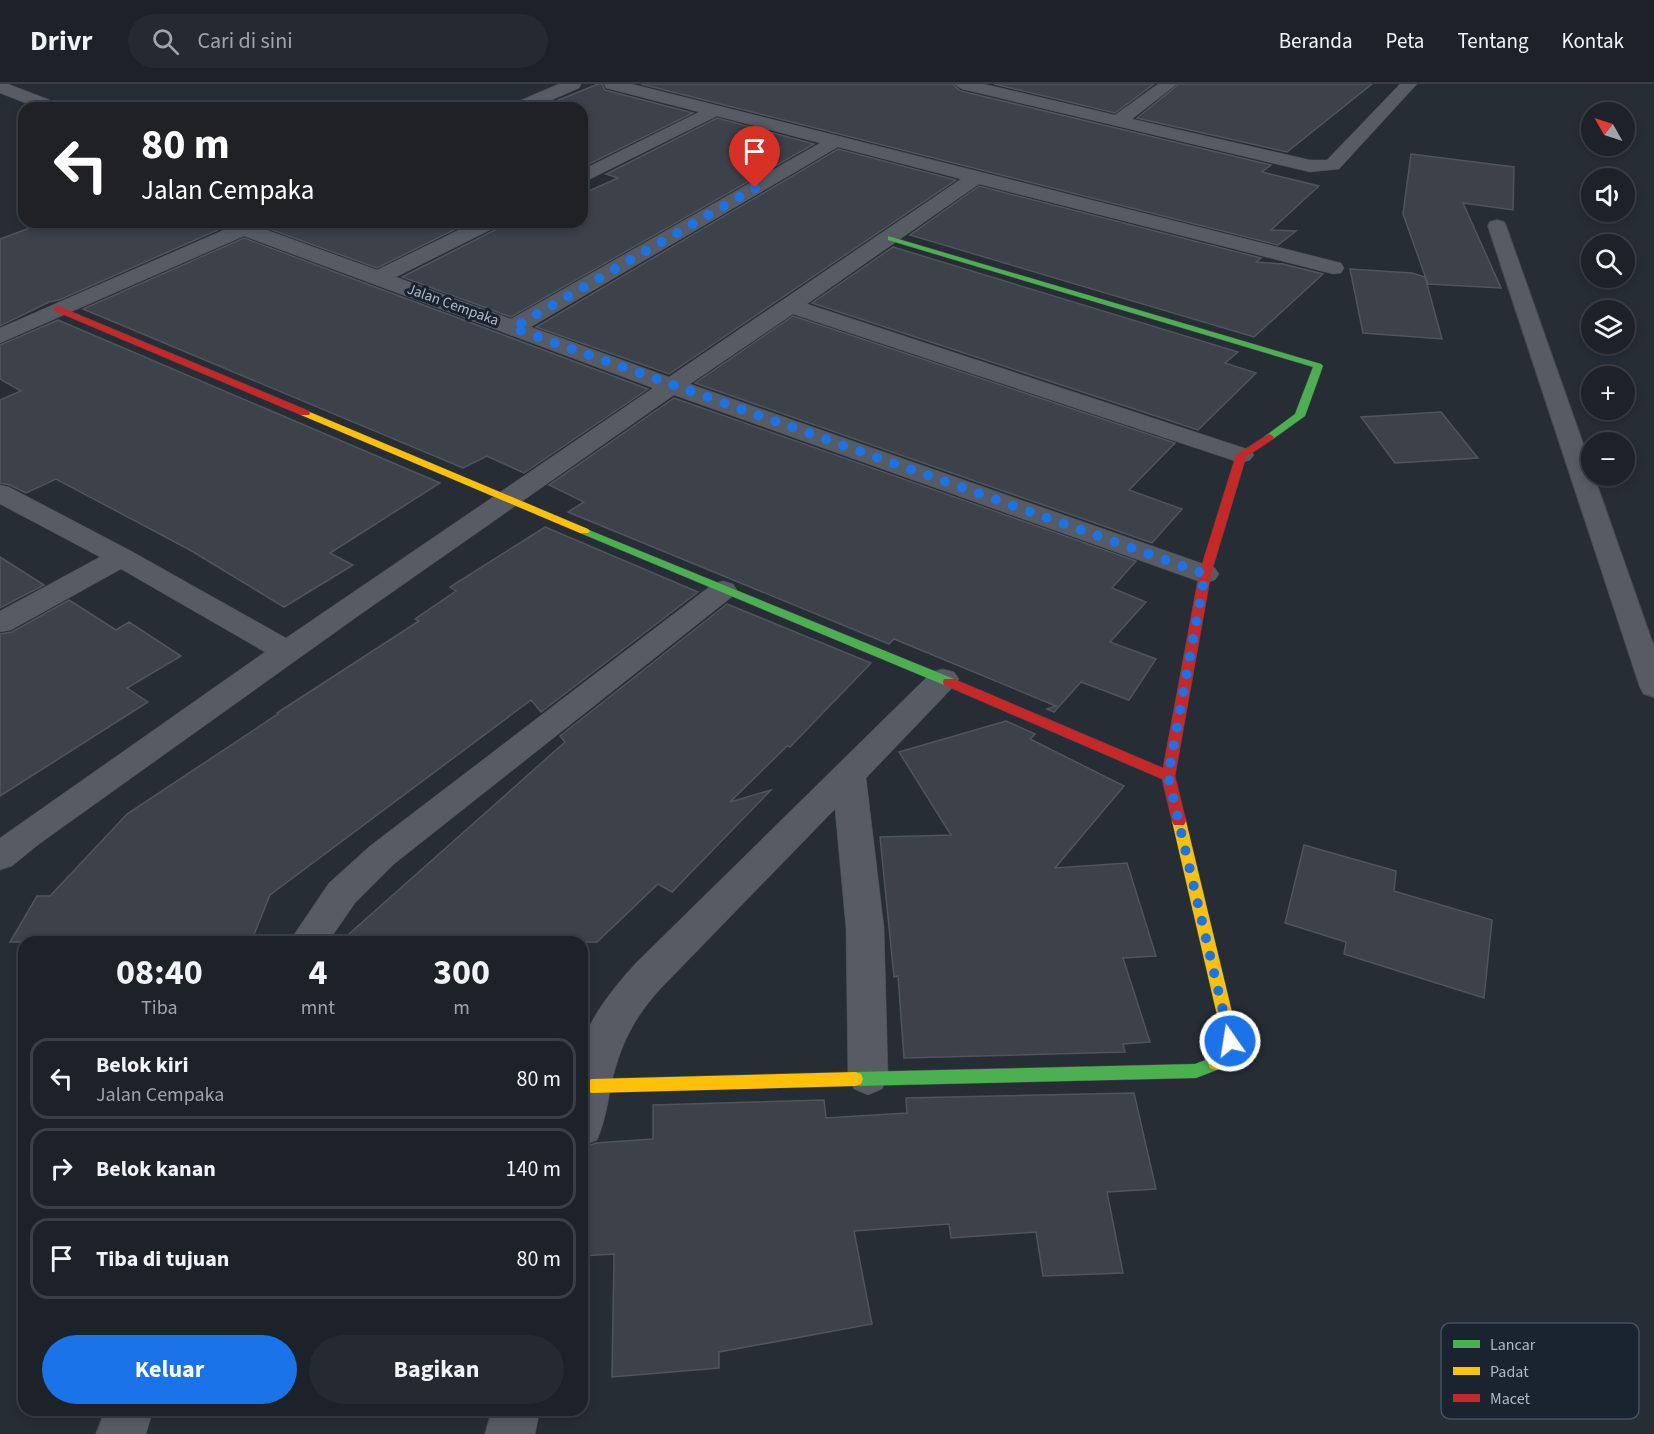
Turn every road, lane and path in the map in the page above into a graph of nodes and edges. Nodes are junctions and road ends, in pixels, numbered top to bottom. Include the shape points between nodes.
1 (573, 84) edge
2 (612, 84) edge
3 (962, 84) edge
4 (1169, 84) edge
5 (1409, 84) edge
6 (0, 87) edge
7 (39, 102) edge
8 (532, 102) edge
9 (716, 110) junction
10 (1119, 120) junction
11 (836, 141) junction
12 (588, 174) edge
13 (975, 177) junction
14 (1497, 226) dead end
15 (234, 228) edge
16 (253, 228) edge
17 (479, 228) edge
18 (891, 238) junction
19 (1333, 268) dead end
20 (378, 278) junction
21 (791, 306) junction
22 (58, 309) junction
23 (513, 328) junction
24 (0, 336) edge
25 (671, 386) junction
26 (1241, 455) junction
27 (0, 493) edge
28 (509, 499) junction
29 (121, 557) junction
30 (1205, 574) junction
31 (723, 590) junction
32 (0, 622) edge
33 (285, 651) junction
34 (943, 679) junction
35 (1654, 687) edge
36 (1168, 776) junction
37 (849, 777) junction
38 (0, 857) edge
39 (312, 936) edge
40 (868, 1077) junction
41 (591, 1086) junction
42 (588, 1099) edge
43 (127, 1416) edge
44 (514, 1416) edge
45 (121, 1434) edge
46 (510, 1434) edge

1 - 8 street
2 - 9 street
3 - 10 street
4 - 10 street
5 - 10 street via 1332,165 1310,166
6 - 7 street
9 - 11 street
9 - 12 street
11 - 13 street
11 - 23 street
13 - 18 street
13 - 19 street
14 - 35 lane
15 - 22 street
16 - 20 street, Jalan Cempaka
17 - 20 street
18 - 21 street
18 - 26 street via 1318,366 1300,416
20 - 23 street, Jalan Cempaka
21 - 25 street
21 - 26 street
22 - 24 street
22 - 28 street
23 - 25 street, Jalan Cempaka
25 - 28 street
25 - 30 street, Jalan Cempaka
26 - 30 street
27 - 29 street
28 - 31 street
28 - 33 street
29 - 32 street
29 - 33 street
30 - 36 street
31 - 34 street
31 - 39 street via 382,855 342,893
33 - 38 street
34 - 36 street
34 - 37 street
36 - 40 street via 1230,1041 1220,1061 1196,1071
37 - 40 street via 866,928
37 - 41 street via 647,975 607,1033
40 - 41 street
41 - 42 street
43 - 45 street
44 - 46 street

